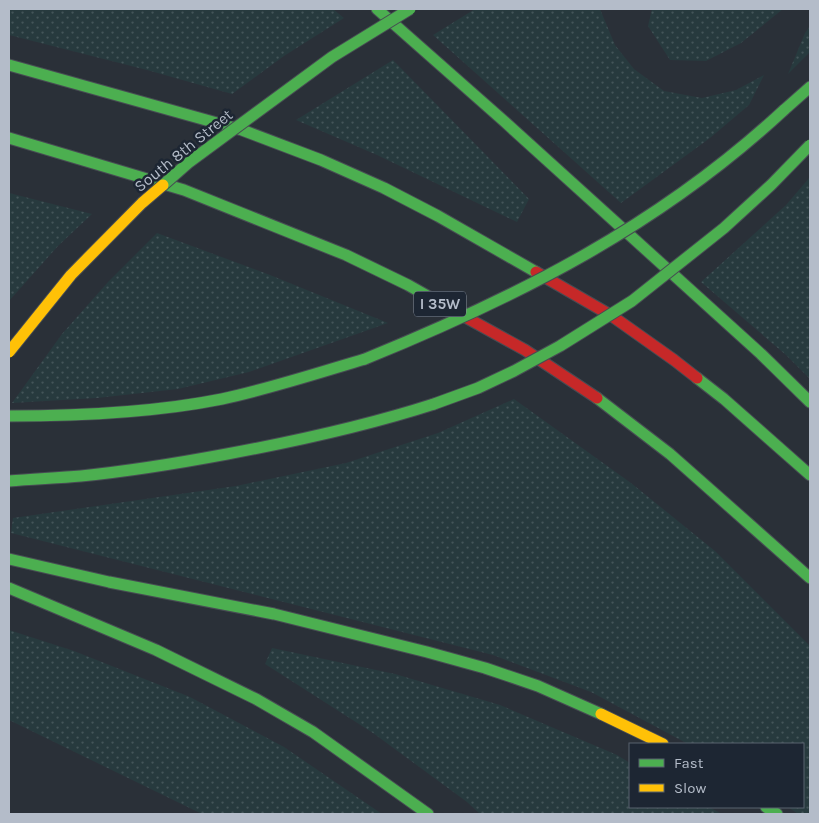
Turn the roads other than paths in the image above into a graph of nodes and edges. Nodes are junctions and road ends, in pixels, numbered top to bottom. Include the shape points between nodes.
1 (377, 9) edge
2 (410, 9) edge
3 (9, 65) edge
4 (810, 87) edge
5 (9, 138) edge
6 (810, 145) edge
7 (9, 352) edge
8 (810, 402) edge
9 (9, 416) edge
10 (810, 475) edge
11 (9, 481) edge
12 (9, 558) edge
13 (810, 578) edge
14 (9, 588) edge
15 (661, 743) edge
16 (428, 814) edge

1 - 8 highway
2 - 7 highway, South 8th Street, bridge via 332,56 142,203 71,274
3 - 10 highway via 242,130 384,188 612,316 724,400
4 - 9 highway, bridge via 747,144 662,207 572,264 424,336 365,359 215,400 92,415
5 - 13 highway, I 35W via 184,190 346,255 408,285 525,350 604,402 670,454
6 - 11 highway, bridge via 724,228 632,301 514,372 478,388 340,431 166,464
12 - 15 highway via 109,582 274,614 485,668 581,704
14 - 16 highway via 156,650 256,699 313,732

